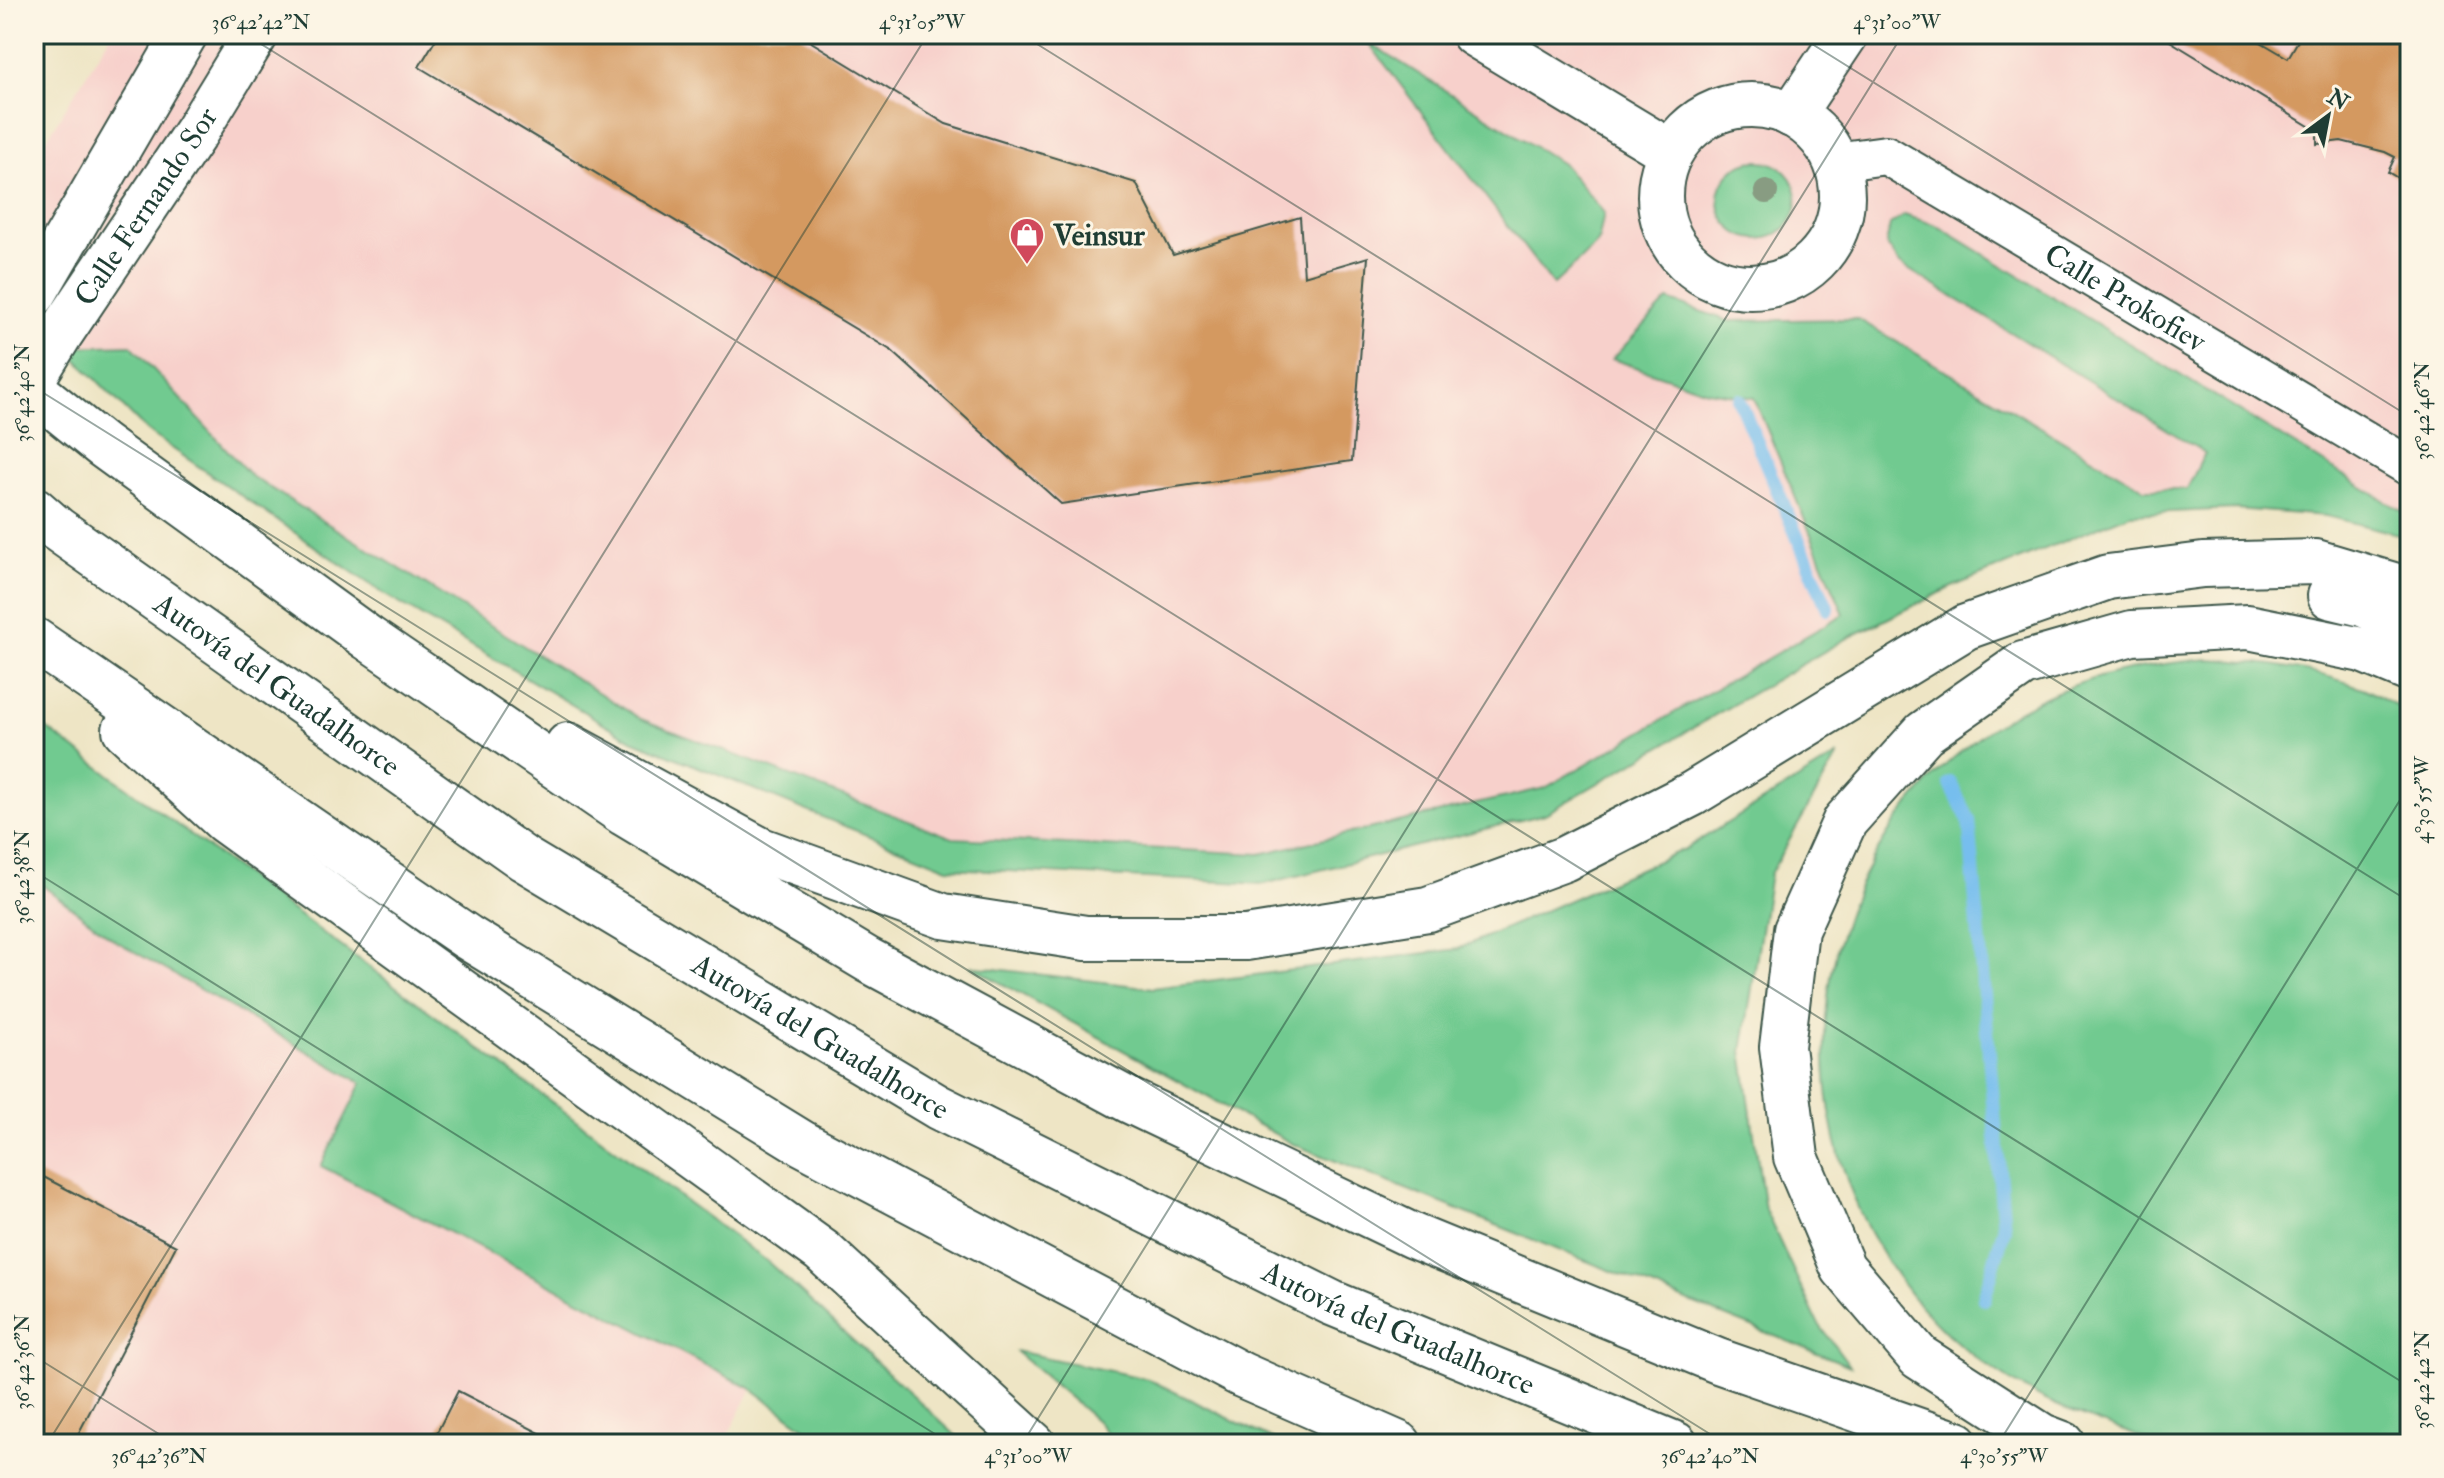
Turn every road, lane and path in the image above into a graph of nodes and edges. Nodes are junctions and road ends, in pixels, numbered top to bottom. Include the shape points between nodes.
1 (185, 34) edge
2 (256, 34) edge
3 (1474, 34) edge
4 (1846, 34) edge
5 (1792, 115) junction
6 (1670, 152) junction
7 (1835, 162) junction
8 (34, 294) edge
9 (34, 377) edge
10 (34, 390) edge
11 (2410, 467) edge
12 (46, 519) edge
13 (2203, 565) junction
14 (2410, 590) edge
15 (2410, 626) edge
16 (368, 638) junction
17 (34, 640) edge
18 (34, 648) edge
19 (2410, 670) edge
20 (1033, 1444) edge
21 (1399, 1444) edge
22 (1675, 1444) edge
23 (1957, 1444) edge
24 (2063, 1444) edge

1 - 8 main road, Calle Fernando Sor
2 - 9 main road, Calle Fernando Sor
3 - 6 main road
4 - 5 main road
5 - 6 main road via 1765,106 1737,106 1710,114 1687,130
5 - 7 main road via 1825,142
6 - 7 main road via 1660,181 1660,213 1671,242 1691,266 1717,282 1746,288 1791,278 1826,249 1839,222 1842,192
7 - 11 street, Calle Prokofiev via 1886,155
10 - 16 main road
12 - 22 main road, Autovía del Guadalhorce via 524,859 938,1107 1332,1303
13 - 14 main road via 2316,562
13 - 15 main road via 2363,604
13 - 16 main road via 2108,577 1966,627 1692,794 1564,859 1428,909 1246,938 1086,938 943,916 761,850
16 - 23 main road via 639,822 868,960 1130,1101 1427,1242 1718,1361
17 - 21 main road via 467,937 802,1143 1242,1375
18 - 20 main road via 225,821 822,1251
19 - 24 main road via 2362,650 2248,627 2132,633 2023,664 1924,733 1838,835 1796,930 1782,1047 1796,1157 1843,1268 1919,1357 2042,1436

